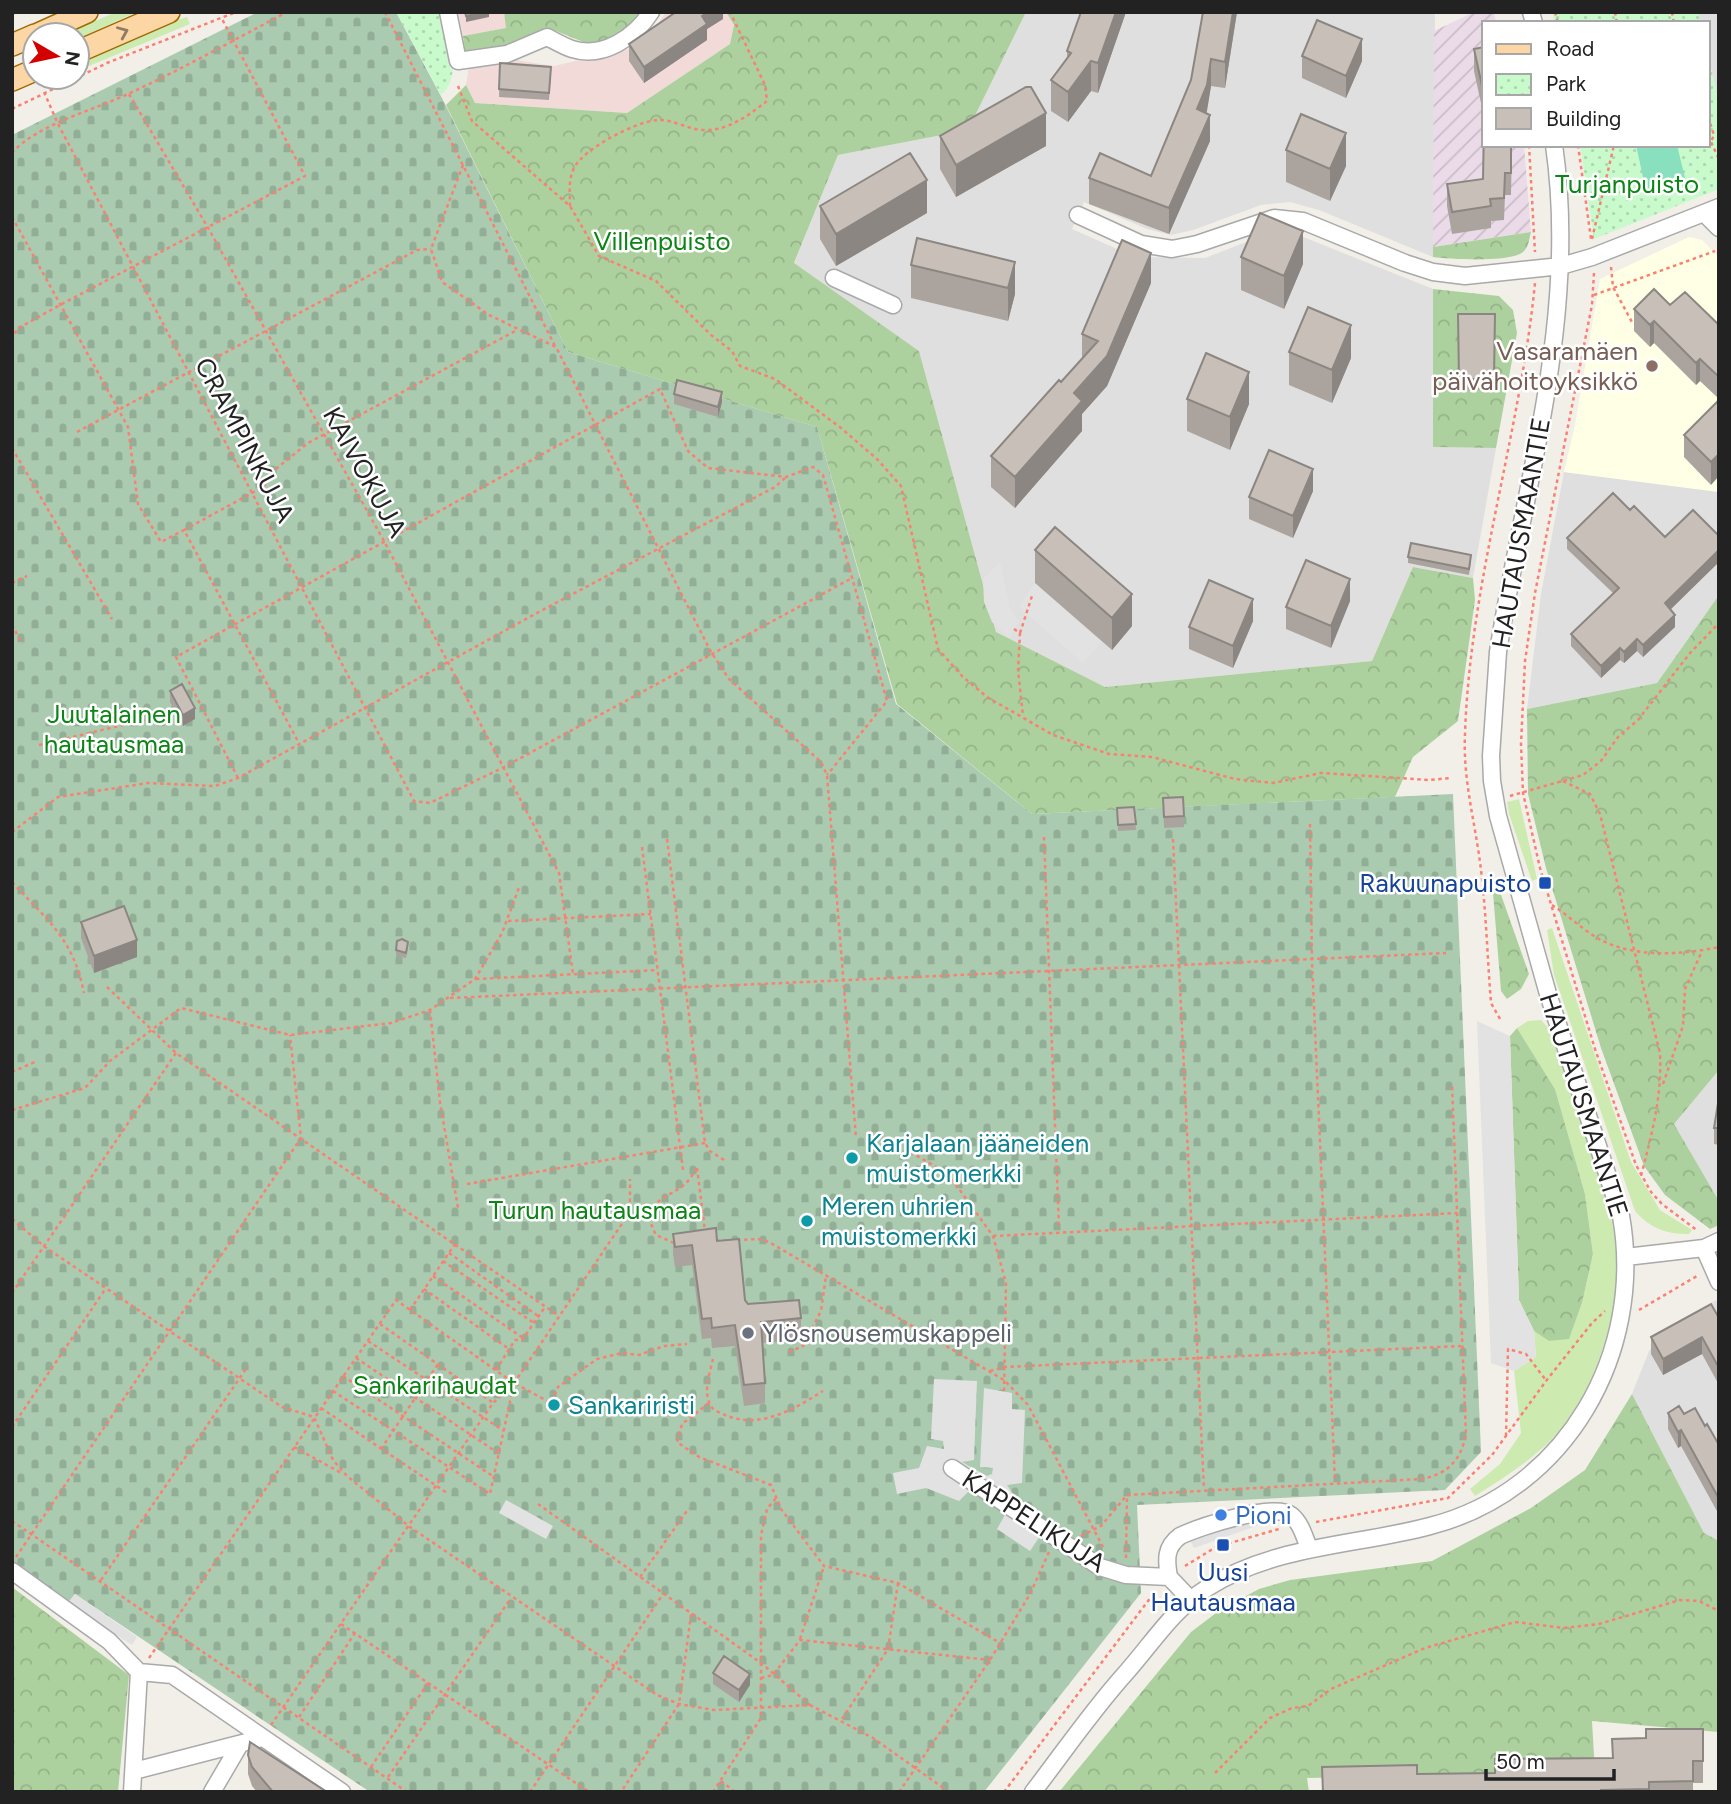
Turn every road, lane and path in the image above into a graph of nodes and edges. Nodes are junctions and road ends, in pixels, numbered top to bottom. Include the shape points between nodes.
1 (87, 12) edge
2 (169, 12) edge
3 (236, 12) edge
4 (287, 12) edge
5 (385, 12) edge
6 (448, 12) edge
7 (651, 12) edge
8 (730, 12) edge
9 (222, 19) junction
10 (67, 21) edge
11 (233, 40) junction
12 (91, 46) edge
13 (458, 86) dead end
14 (44, 92) junction
15 (129, 94) junction
16 (12, 108) edge
17 (1710, 123) edge
18 (58, 124) junction
19 (1711, 142) joint
20 (1529, 147) edge
21 (1554, 147) edge
22 (1578, 147) edge
23 (1614, 147) edge
24 (12, 153) edge
25 (1719, 159) edge
26 (463, 165) junction
27 (570, 206) junction
28 (1711, 210) edge
29 (1078, 215) dead end
30 (12, 218) edge
31 (207, 226) junction
32 (1719, 228) edge
33 (431, 249) junction
34 (1535, 249) dead end
35 (1715, 251) dead end
36 (134, 265) junction
37 (1561, 266) junction
38 (1611, 267) dead end
39 (1594, 275) dead end
40 (834, 278) dead end
41 (1614, 287) junction
42 (1592, 295) junction
43 (60, 305) junction
44 (893, 305) dead end
45 (1633, 324) edge
46 (517, 330) junction
47 (267, 331) junction
48 (12, 340) edge
49 (556, 347) junction
50 (189, 371) junction
51 (119, 409) junction
52 (594, 424) junction
53 (77, 432) dead end
54 (324, 434) junction
55 (12, 448) edge
56 (786, 477) junction
57 (254, 494) junction
58 (184, 530) junction
59 (384, 541) junction
60 (658, 549) junction
61 (27, 576) dead end
62 (852, 578) junction
63 (12, 583) edge
64 (303, 587) junction
65 (1032, 596) dead end
66 (112, 619) dead end
67 (1719, 623) edge
68 (12, 625) edge
69 (237, 625) junction
70 (1014, 629) dead end
71 (1020, 633) junction
72 (22, 644) dead end
73 (711, 652) junction
74 (448, 662) junction
75 (367, 709) junction
76 (173, 713) dead end
77 (1023, 716) junction
78 (39, 744) dead end
79 (300, 745) junction
80 (503, 766) junction
81 (827, 775) junction
82 (238, 778) junction
83 (1451, 778) dead end
84 (1563, 781) junction
85 (1523, 793) junction
86 (1310, 824) dead end
87 (12, 832) edge
88 (1044, 837) dead end
89 (667, 839) dead end
90 (1173, 839) dead end
91 (642, 847) dead end
92 (12, 882) edge
93 (520, 885) dead end
94 (1552, 905) junction
95 (651, 914) junction
96 (567, 918) junction
97 (507, 921) junction
98 (1719, 947) edge
99 (1632, 950) junction
100 (1702, 951) junction
101 (1446, 953) dead end
102 (1312, 961) junction
103 (1179, 965) junction
104 (658, 970) junction
105 (1048, 971) junction
106 (573, 974) junction
107 (475, 979) junction
108 (843, 979) junction
109 (107, 987) dead end
110 (687, 987) junction
111 (661, 989) junction
112 (84, 993) dead end
113 (450, 998) junction
114 (430, 1010) junction
115 (151, 1031) junction
116 (289, 1035) junction
117 (176, 1053) junction
118 (37, 1061) dead end
119 (12, 1072) edge
120 (1452, 1085) dead end
121 (1662, 1087) junction
122 (12, 1110) edge
123 (880, 1136) dead end
124 (300, 1138) junction
125 (856, 1138) dead end
126 (705, 1143) junction
127 (682, 1146) junction
128 (727, 1162) dead end
129 (683, 1170) dead end
130 (1641, 1176) junction
131 (630, 1179) dead end
132 (467, 1184) dead end
133 (458, 1208) dead end
134 (1457, 1213) junction
135 (12, 1219) edge
136 (1324, 1219) junction
137 (1191, 1225) junction
138 (1059, 1231) junction
139 (705, 1235) edge
140 (993, 1236) junction
141 (706, 1241) edge
142 (681, 1243) edge
143 (455, 1244) junction
144 (1711, 1244) edge
145 (45, 1247) junction
146 (449, 1253) junction
147 (1626, 1257) junction
148 (443, 1261) junction
149 (827, 1275) junction
150 (433, 1276) junction
151 (1719, 1282) edge
152 (106, 1288) junction
153 (424, 1289) junction
154 (12, 1293) edge
155 (545, 1307) junction
156 (410, 1310) junction
157 (538, 1316) junction
158 (559, 1316) junction
159 (534, 1323) junction
160 (380, 1324) junction
161 (170, 1332) junction
162 (523, 1338) junction
163 (368, 1341) junction
164 (687, 1344) dead end
165 (1461, 1346) junction
166 (509, 1349) junction
167 (1329, 1352) junction
168 (789, 1353) dead end
169 (356, 1358) junction
170 (713, 1359) dead end
171 (1197, 1359) junction
172 (438, 1364) junction
173 (248, 1366) dead end
174 (1004, 1367) junction
175 (496, 1370) junction
176 (990, 1371) junction
177 (344, 1376) junction
178 (239, 1378) junction
179 (1004, 1380) junction
180 (427, 1381) junction
181 (1546, 1381) dead end
182 (514, 1383) junction
183 (333, 1391) junction
184 (823, 1391) dead end
185 (1004, 1392) dead end
186 (415, 1398) junction
187 (493, 1403) junction
188 (709, 1404) junction
189 (321, 1408) junction
190 (404, 1416) junction
191 (314, 1418) junction
192 (482, 1419) junction
193 (12, 1427) edge
194 (393, 1432) junction
195 (504, 1432) junction
196 (470, 1436) junction
197 (295, 1447) junction
198 (381, 1449) junction
199 (459, 1453) junction
200 (499, 1453) junction
201 (952, 1468) dead end
202 (448, 1469) junction
203 (347, 1476) junction
204 (494, 1477) junction
205 (1335, 1482) junction
206 (437, 1486) junction
207 (1204, 1490) junction
208 (447, 1493) dead end
209 (1127, 1495) junction
210 (1448, 1497) dead end
211 (776, 1498) junction
212 (538, 1504) dead end
213 (688, 1508) dead end
214 (12, 1521) edge
215 (410, 1527) junction
216 (1093, 1531) junction
217 (31, 1534) junction
218 (1061, 1542) junction
219 (1309, 1548) junction
220 (1105, 1550) dead end
221 (12, 1563) edge
222 (824, 1566) junction
223 (12, 1571) edge
224 (1126, 1576) junction
225 (640, 1577) junction
226 (1169, 1577) junction
227 (101, 1580) junction
228 (898, 1583) junction
229 (663, 1594) junction
230 (511, 1598) junction
231 (1191, 1600) junction
232 (1719, 1611) edge
233 (691, 1615) junction
234 (341, 1624) junction
235 (169, 1628) junction
236 (355, 1633) junction
237 (800, 1640) junction
238 (999, 1643) junction
239 (888, 1648) junction
240 (990, 1660) junction
241 (761, 1663) junction
242 (615, 1667) junction
243 (139, 1672) junction
244 (774, 1675) junction
245 (761, 1678) junction
246 (428, 1682) junction
247 (445, 1694) junction
248 (679, 1704) junction
249 (810, 1705) junction
250 (761, 1706) junction
251 (284, 1707) junction
252 (299, 1717) junction
253 (841, 1719) junction
254 (262, 1738) junction
255 (239, 1746) junction
256 (548, 1764) junction
257 (371, 1767) junction
258 (915, 1767) junction
259 (134, 1771) junction
260 (1215, 1773) dead end
261 (387, 1778) junction
262 (721, 1781) junction
263 (219, 1789) edge
264 (623, 1789) dead end
265 (132, 1792) edge
266 (342, 1792) edge
267 (407, 1792) edge
268 (530, 1792) edge
269 (589, 1792) edge
270 (713, 1792) edge
271 (735, 1792) edge
272 (899, 1792) edge
273 (949, 1792) edge
274 (1033, 1792) edge

1 - 10 main road
12 -> 2 main road
3 - 9 path
4 - 11 path
5 - 26 path
6 - 7 street via 458,61 507,54 547,37 571,49 610,46 630,38
8 - 27 path via 765,85 767,101 725,127 703,130 657,120 586,152 574,168
9 - 11 path
9 - 14 path
11 - 15 path
11 - 31 path via 305,176
13 - 27 path via 472,121
14 - 16 path
14 - 18 path, CRAMPINKUJA
15 - 18 path
15 - 31 path, KAIVOKUJA
17 - 19 path
18 - 24 path
18 - 36 path, CRAMPINKUJA
19 - 25 path
20 - 34 path
21 - 37 street, HAUTAUSMAANTIE
22 - 23 path via 1591,242
26 - 33 path
26 - 49 path
27 - 77 path via 599,256 656,281 732,351 740,366 775,379 841,428 901,486 938,649 987,697
28 - 32 street
28 - 37 street
29 - 37 street via 1154,248 1197,244 1274,218 1303,220 1405,263 1448,275
30 - 43 path
31 - 36 path
31 - 47 path, KAIVOKUJA
33 - 46 path via 442,282
33 - 47 path via 417,250
35 - 41 path
36 - 43 path
36 - 50 path, CRAMPINKUJA
37 - 147 street, HAUTAUSMAANTIE via 1554,352 1498,652 1492,781 1521,904 1616,1194
38 - 41 path
39 - 42 path
40 - 44 street
41 - 42 path
41 - 45 path
42 - 85 path via 1525,661
43 - 48 path via 17,329
43 - 51 path
46 - 49 path
46 - 54 path
47 - 50 path
47 - 54 path, KAIVOKUJA
49 - 52 path
50 - 51 path
50 - 57 path, CRAMPINKUJA
51 - 53 path
51 - 58 path via 132,443 133,489 138,504 161,542
52 - 56 path via 660,389 698,463
52 - 59 path
52 - 60 path
54 - 57 path via 298,451
54 - 59 path, KAIVOKUJA
55 - 66 path
56 - 60 path
56 - 62 path via 813,467 823,475
57 - 58 path
57 - 64 path, CRAMPINKUJA
58 - 69 path
59 - 64 path
59 - 74 path, KAIVOKUJA
60 - 73 path
60 - 74 path
61 - 63 path
62 - 73 path
62 - 81 path via 887,701
64 - 69 path
64 - 75 path, CRAMPINKUJA
65 - 71 path
67 - 84 path via 1601,761 1583,775
68 - 72 path
69 - 79 path
69 - 82 path via 176,657
70 - 71 path
71 - 77 path
73 - 80 path
73 - 81 path via 729,679 821,762
74 - 75 path
74 - 80 path, KAIVOKUJA
75 - 79 path
75 - 80 path, CRAMPINKUJA via 418,803 430,803
76 - 78 path
77 - 83 path via 1053,735 1109,754 1152,757 1234,779 1273,783 1321,773
79 - 82 path
80 - 96 path, KAIVOKUJA via 559,873
81 - 108 path
82 - 87 path via 215,786 148,783 58,797
84 - 85 path
84 - 99 path via 1590,794 1600,814
85 - 94 path
86 - 102 path
88 - 105 path
89 - 110 path
90 - 103 path
91 - 95 path
92 - 112 path via 64,937
93 - 97 path
94 - 99 path via 1600,939
94 - 130 path via 1595,1049
95 - 96 path
95 - 104 path
96 - 97 path
96 - 106 path, KAIVOKUJA
97 - 107 path
98 - 100 path
99 - 100 path
99 - 121 path via 1660,1053
100 - 121 path via 1685,989 1683,1026
101 - 102 path
102 - 103 path
102 - 136 path
103 - 105 path
103 - 137 path
104 - 106 path
104 - 111 path
105 - 108 path
105 - 138 path
106 - 107 path
107 - 113 path
108 - 110 path
108 - 125 path
109 - 115 path
110 - 111 path
110 - 126 path
111 - 113 path
111 - 127 path
113 - 114 path
114 - 116 path via 391,1023
114 - 133 path
115 - 116 path via 181,1008
115 - 117 path
115 - 122 path via 85,1088
116 - 124 path
117 - 124 path
117 - 145 path
118 - 119 path
120 - 134 path
121 - 130 path
123 - 140 path via 940,1169
124 - 143 path
124 - 161 path
126 - 127 path
126 - 128 path
127 - 129 path
127 - 132 path
130 - 144 path via 1662,1204 1695,1226
131 - 158 path via 630,1212
134 - 136 path
134 - 165 path
135 - 145 path
136 - 137 path
136 - 167 path
137 - 138 path
137 - 171 path
138 - 140 path
139 - 142 path via 697,1168 686,1183 661,1197 652,1209 656,1235
140 - 174 path via 1006,1283
141 - 149 path via 758,1239
143 - 146 path
143 - 155 path
144 - 147 street
144 - 151 street
145 - 152 path
145 - 154 path
146 - 148 path
146 - 157 path
147 - 219 street, HAUTAUSMAANTIE via 1623,1311 1606,1370 1581,1421 1534,1472 1510,1491 1454,1519
148 - 150 path
148 - 159 path
149 - 168 path via 821,1311 803,1346
149 - 176 path
150 - 153 path
150 - 162 path
152 - 161 path
152 - 193 path
153 - 156 path
153 - 166 path
155 - 157 path
155 - 158 path
156 - 160 path via 396,1300
156 - 175 path
157 - 159 path
158 - 182 path
159 - 162 path
160 - 163 path
160 - 172 path
161 - 178 path
161 - 217 path
162 - 166 path
163 - 169 path
163 - 180 path
164 - 182 path via 597,1359 558,1387 551,1403
165 - 167 path
165 - 205 path via 1466,1435 1452,1466 1438,1476 1421,1479
166 - 175 path
167 - 171 path
167 - 205 path
169 - 177 path
169 - 186 path
170 - 188 path
171 - 174 path
171 - 207 path
172 - 180 path
172 - 187 path
173 - 178 path
174 - 176 path
174 - 179 path
175 - 182 path
176 - 179 path
177 - 183 path
177 - 190 path
178 - 191 path via 282,1407
178 - 227 path
179 - 185 path
179 - 216 path via 1028,1405
180 - 186 path
180 - 192 path
181 - 210 path via 1526,1354 1508,1349 1506,1436
182 - 187 path
182 - 195 path
183 - 189 path
183 - 194 path
184 - 188 path via 784,1413 754,1420 734,1418
186 - 190 path
186 - 196 path
187 - 192 path
188 - 211 path via 681,1424 677,1442 699,1457 765,1481
189 - 191 path
189 - 198 path
190 - 194 path
190 - 199 path
191 - 197 path
191 - 203 path via 333,1460
192 - 195 path
192 - 196 path
194 - 198 path
194 - 202 path
195 - 200 path
196 - 199 path
196 - 200 path
197 - 203 path
197 - 235 path
198 - 206 path
199 - 202 path
199 - 204 path
200 - 204 path
201 - 218 street, KAPPELIKUJA
202 - 204 path via 486,1494 490,1494
202 - 206 path
203 - 215 path
205 - 207 path
206 - 208 path
206 - 215 path
207 - 209 path
209 - 216 path
209 - 224 path
211 - 222 path
211 - 241 path via 767,1509 761,1535
212 - 225 path
213 - 225 path
214 - 217 path
215 - 230 path
215 - 234 path
216 - 218 path
216 - 220 path
217 - 221 path
217 - 227 path
218 - 224 street, KAPPELIKUJA via 1100,1567
218 - 238 path via 1042,1563 1030,1594
219 - 226 street via 1290,1514 1269,1510 1174,1540 1166,1556
219 - 231 street, HAUTAUSMAANTIE via 1238,1571
222 - 228 path
222 - 237 path
223 - 243 street via 109,1641
224 - 226 street, KAPPELIKUJA
225 - 229 path
226 - 231 street
227 - 235 path
228 - 238 path
228 - 239 path
229 - 233 path
229 - 242 path
230 - 242 path
230 - 247 path
231 - 274 street, HAUTAUSMAANTIE via 1162,1625
232 - 260 path via 1699,1601 1680,1600 1599,1624 1564,1628 1515,1622 1425,1648 1331,1689 1308,1706 1270,1718
233 - 241 path
233 - 248 path
234 - 236 path
234 - 251 path
235 - 243 path
235 - 251 path
236 - 246 path
236 - 252 path
237 - 239 path
237 - 244 path
238 - 240 path
239 - 240 path
239 - 253 path
240 - 258 path
241 - 244 path
241 - 245 path
242 - 248 path
242 - 256 path
243 - 254 street via 172,1675
243 - 259 street
244 - 245 path
244 - 249 path
245 - 250 path
246 - 247 path
246 - 257 path
247 - 256 path
247 - 261 path
248 - 250 path via 714,1710
248 - 264 path
249 - 250 path
249 - 253 path
250 - 262 path via 761,1718
251 - 252 path
251 - 254 path
252 - 257 path
253 - 258 path
254 - 255 street
254 - 266 street
255 - 259 street
255 - 263 street
256 - 268 path
256 - 269 path
257 - 261 path
258 - 272 path
258 - 273 path
259 - 265 street
261 - 267 path
262 - 270 path
262 - 271 path

